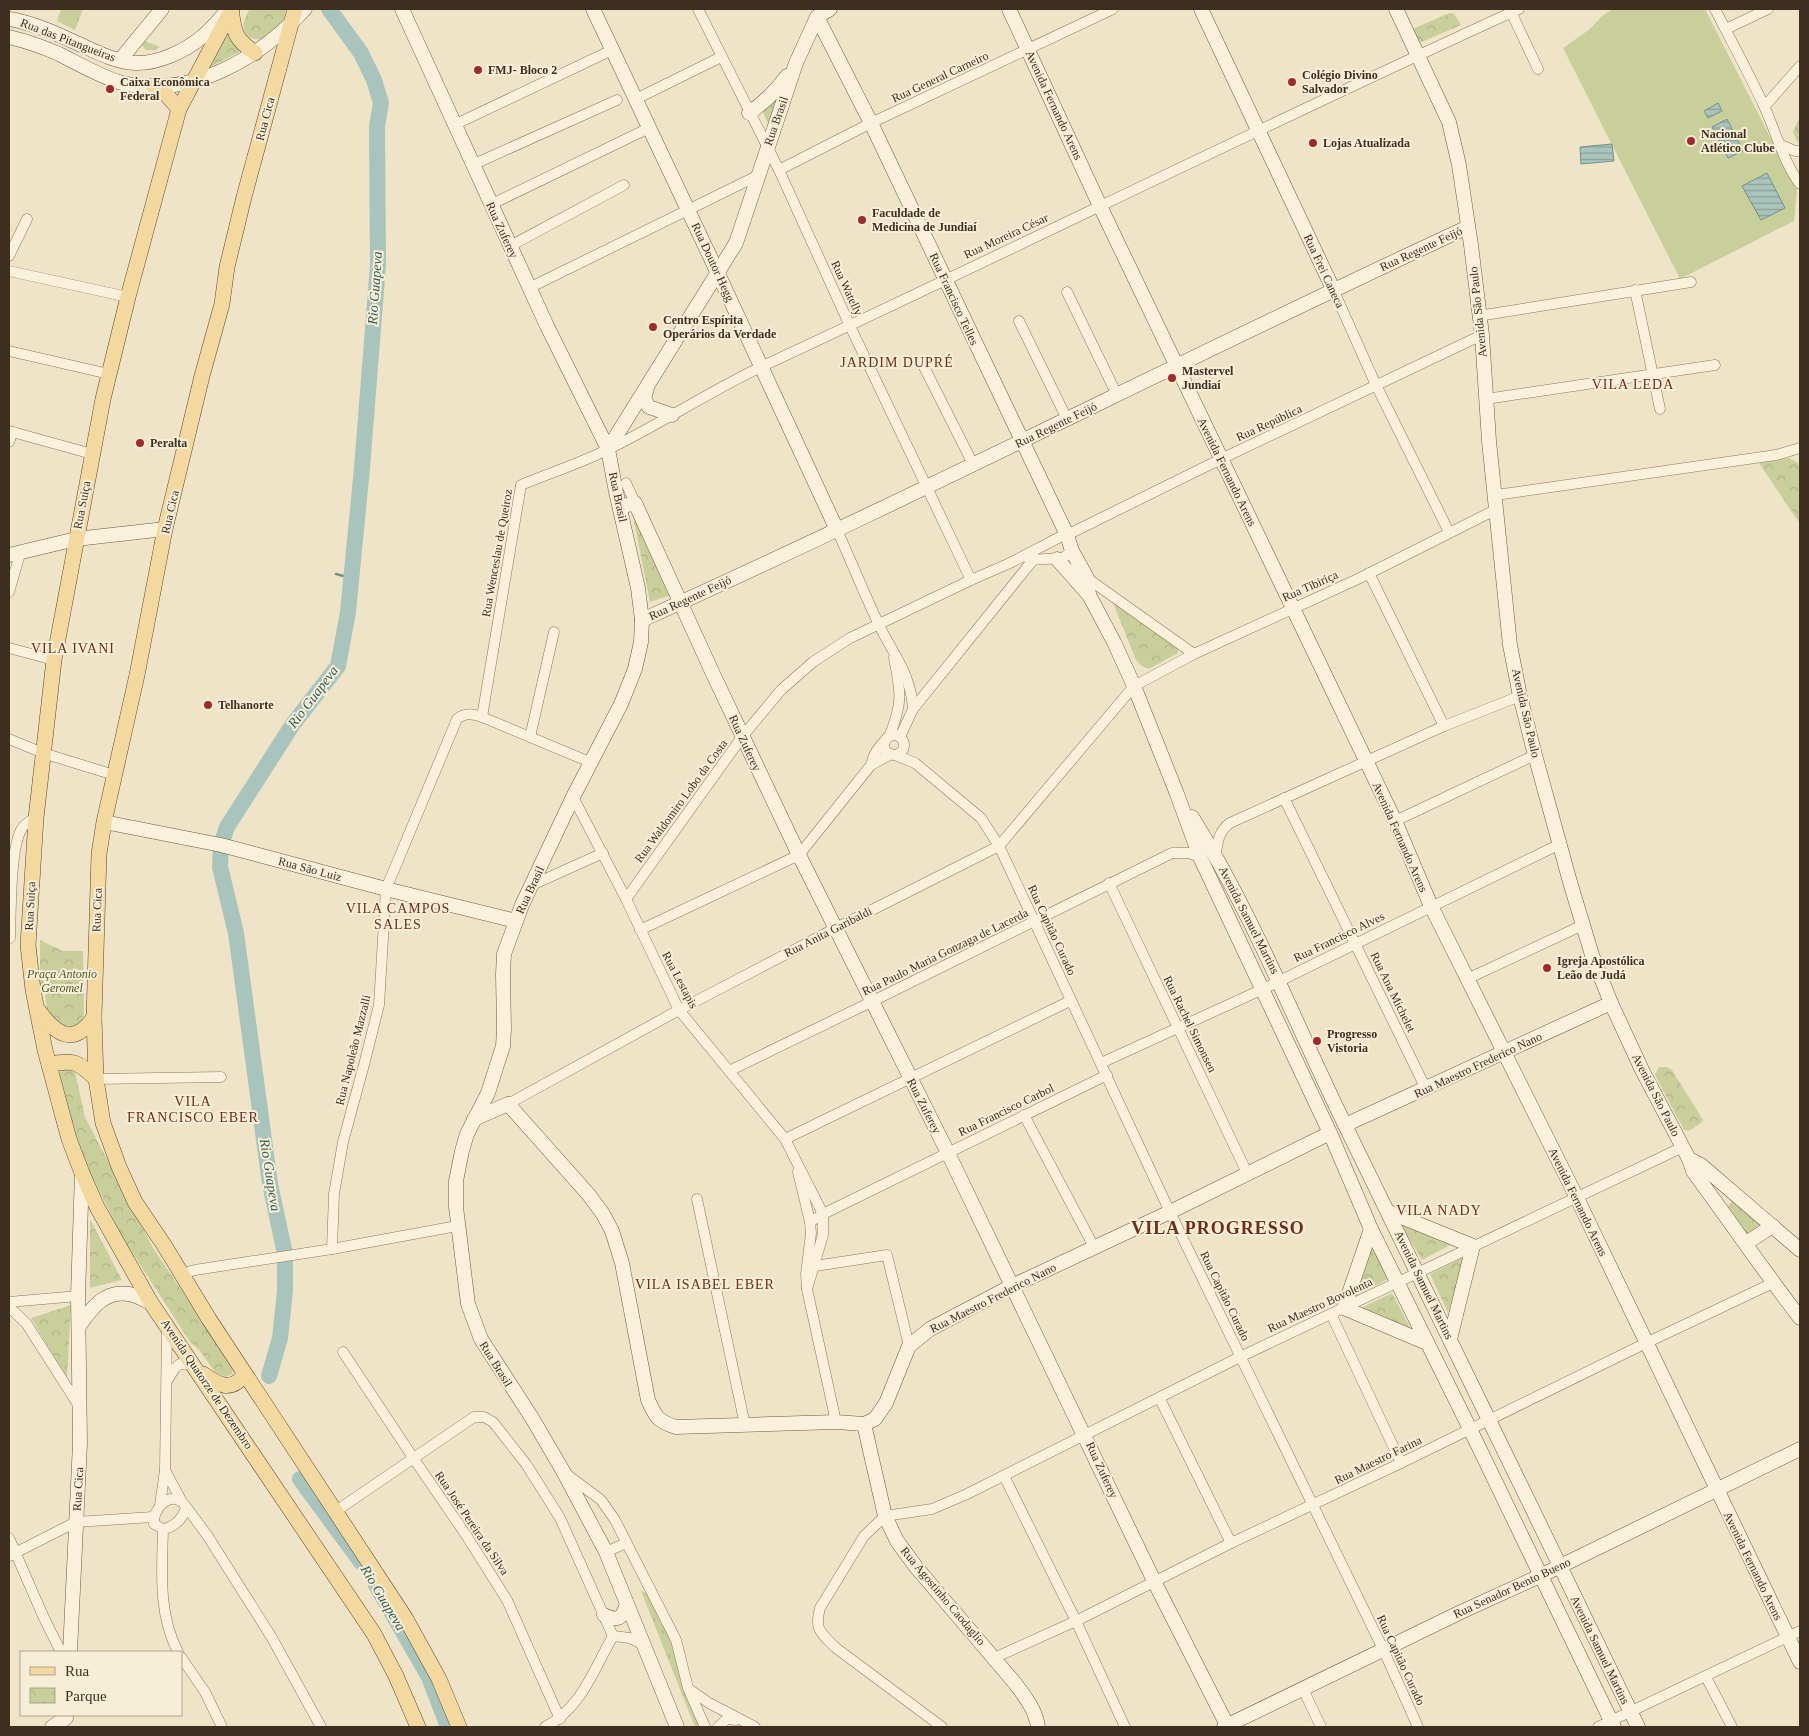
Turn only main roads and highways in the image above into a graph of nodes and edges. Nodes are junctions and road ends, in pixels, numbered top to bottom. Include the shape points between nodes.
1 (162, 9) edge
2 (231, 9) edge
3 (295, 9) edge
4 (305, 9) edge
5 (402, 9) edge
6 (593, 9) edge
7 (830, 9) edge
8 (1009, 9) edge
9 (1201, 9) edge
10 (1396, 9) edge
11 (815, 13) edge
12 (9, 19) edge
13 (290, 25) junction
14 (9, 36) edge
15 (255, 53) junction
16 (120, 60) junction
17 (796, 63) junction
18 (194, 82) junction
19 (153, 86) junction
20 (179, 109) junction
21 (749, 113) road end
22 (1468, 227) junction
23 (718, 273) junction
24 (1334, 289) junction
25 (1176, 366) junction
26 (647, 387) junction
27 (672, 414) road end
28 (1021, 442) junction
29 (608, 449) junction
30 (620, 507) junction
31 (166, 529) junction
32 (837, 530) junction
33 (1068, 535) joint
34 (76, 539) junction
35 (15, 555) edge
36 (1055, 559) road end
37 (1089, 595) junction
38 (680, 603) junction
39 (642, 620) junction
40 (1177, 794) junction
41 (104, 822) junction
42 (1216, 855) junction
43 (1200, 857) junction
44 (516, 921) junction
45 (1611, 1003) junction
46 (38, 1015) junction
47 (94, 1020) junction
48 (1504, 1053) junction
49 (49, 1064) junction
50 (96, 1080) junction
51 (474, 1119) junction
52 (1345, 1125) junction
53 (1330, 1134) junction
54 (1686, 1153) junction
55 (82, 1173) junction
56 (1389, 1212) junction
57 (1773, 1226) junction
58 (1371, 1229) junction
59 (1746, 1243) junction
60 (1800, 1250) edge
61 (1012, 1286) junction
62 (151, 1303) junction
63 (1800, 1318) edge
64 (79, 1326) junction
65 (1450, 1339) junction
66 (1427, 1343) junction
67 (199, 1372) junction
68 (245, 1374) junction
69 (864, 1424) junction
70 (1800, 1449) edge
71 (1716, 1490) junction
72 (1559, 1567) junction
73 (1540, 1576) junction
74 (627, 1604) junction
75 (604, 1615) road end
76 (1794, 1634) edge
77 (70, 1651) edge
78 (1800, 1662) edge
79 (65, 1720) edge
80 (1612, 1724) edge
81 (52, 1727) edge
82 (418, 1727) edge
83 (459, 1727) edge
84 (677, 1727) edge
85 (1038, 1727) edge
86 (1227, 1727) edge
87 (1638, 1727) edge

1 - 16 main road
2 - 15 main road via 236,36
2 - 16 main road, Rua das Pitangueiras via 202,37 179,52 150,62
2 - 18 main road, Rua Suiça
3 - 13 main road, Rua Cica
4 - 13 main road, Rua das Pitangueiras
5 - 29 main road, Rua Zuferey via 490,205
6 - 23 main road, Rua Doutor Hegg
7 - 11 main road
8 - 25 main road, Avenida Fernando Arens
9 - 24 main road, Rua Frei Caneca
10 - 22 main road, Avenida São Paulo via 1448,122 1460,165
11 - 17 main road
11 - 28 main road, Rua Francisco Telles via 871,123
12 - 16 main road, Rua das Pitangueiras via 49,30
13 - 15 main road, Rua das Pitangueiras
13 - 31 main road, Rua Cica via 244,197 222,304
14 - 19 main road, Rua das Pitangueiras via 122,83
15 - 18 main road, Rua das Pitangueiras via 222,72
17 - 21 main road via 777,90
17 - 23 main road, Rua Brasil via 736,243
18 - 19 main road, Rua das Pitangueiras
18 - 20 main road, Rua Suiça
19 - 20 main road via 166,94
20 - 34 main road, Rua Suiça via 109,374
22 - 24 main road, Rua Regente Feijó
22 - 45 main road, Avenida São Paulo via 1482,335 1510,645 1535,755 1582,925
23 - 26 main road, Rua Brasil
23 - 32 main road, Rua Doutor Hegg
24 - 25 main road, Rua Regente Feijó
25 - 28 main road, Rua Regente Feijó
25 - 48 main road, Avenida Fernando Arens via 1394,821 1431,906
26 - 27 main road via 644,399 649,407
26 - 29 main road, Rua Brasil
28 - 32 main road, Rua Regente Feijó
28 - 33 main road, Rua Francisco Telles
29 - 30 main road, Rua Brasil
30 - 38 main road, Rua Zuferey via 635,503
30 - 39 main road, Rua Brasil
31 - 34 main road
31 - 41 main road, Rua Cica
32 - 38 main road, Rua Regente Feijó
33 - 37 main road, Avenida Samuel Martins via 1087,578
34 - 35 main road
34 - 46 main road, Rua Suiça via 54,660 36,818 28,945
36 - 37 main road
37 - 40 main road, Avenida Samuel Martins via 1134,686
38 - 39 main road, Rua Regente Feijó
38 - 61 main road, Rua Zuferey via 799,855
39 - 44 main road, Rua Brasil via 635,669 621,704 573,797
40 - 42 main road, Avenida Samuel Martins
40 - 43 main road, Avenida Samuel Martins
41 - 44 main road, Rua São Luiz via 211,842
41 - 47 main road, Rua Cica via 99,854
42 - 43 main road
42 - 52 main road, Avenida Samuel Martins via 1279,981
43 - 53 main road, Avenida Samuel Martins
44 - 51 main road, Rua Brasil via 504,954 502,1046 488,1093
45 - 48 main road, Rua Maestro Frederico Nano
45 - 54 main road, Avenida São Paulo
46 - 47 main road via 55,1029 70,1035 78,1034
46 - 49 main road, Avenida Quatorze de Dezembro
47 - 50 main road
48 - 52 main road, Rua Maestro Frederico Nano
48 - 71 main road, Avenida Fernando Arens
49 - 50 main road via 78,1064
49 - 55 main road, Avenida Quatorze de Dezembro
50 - 68 main road via 104,1123 135,1202
51 - 69 main road, Rua Anita Garibaldi via 508,1104 604,1214 622,1263 648,1400 654,1414 663,1423 676,1427
51 - 74 main road, Rua Brasil via 462,1151 456,1182 457,1226 468,1304 480,1339 532,1418 606,1552
52 - 56 main road, Avenida Samuel Martins
53 - 58 main road, Avenida Samuel Martins
53 - 61 main road, Rua Maestro Frederico Nano
54 - 57 main road
54 - 59 main road, Avenida São Paulo via 1693,1171
55 - 62 main road, Avenida Quatorze de Dezembro via 96,1207
55 - 64 main road, Rua Cica
56 - 65 main road, Avenida Samuel Martins
56 - 65 main road via 1473,1246
57 - 59 main road
57 - 60 main road
58 - 66 main road, Avenida Samuel Martins
58 - 66 main road via 1338,1311
59 - 63 main road, Avenida São Paulo
61 - 69 main road, Rua Maestro Frederico Nano via 930,1329 909,1346 886,1403 875,1419
61 - 86 main road, Rua Zuferey
62 - 64 main road via 130,1294 112,1295 95,1304
62 - 67 main road, Avenida Quatorze de Dezembro
64 - 77 main road, Rua Cica via 80,1443
65 - 72 main road, Avenida Samuel Martins
66 - 73 main road, Avenida Samuel Martins
67 - 68 main road via 218,1384 228,1386 237,1384
67 - 82 main road, Avenida Quatorze de Dezembro via 374,1634
68 - 83 main road via 406,1619 439,1679
69 - 85 main road, Rua Agostinho Caodaglio via 885,1516 897,1541 1028,1700
70 - 71 main road, Rua Senador Bento Bueno
71 - 72 main road, Rua Senador Bento Bueno
71 - 76 main road, Avenida Fernando Arens
72 - 73 main road, Rua Senador Bento Bueno
72 - 87 main road, Avenida Samuel Martins
73 - 80 main road, Avenida Samuel Martins
73 - 86 main road, Rua Senador Bento Bueno
74 - 75 main road via 618,1619
74 - 84 main road, Rua Brasil
76 - 78 main road, Avenida Fernando Arens
79 - 81 main road

